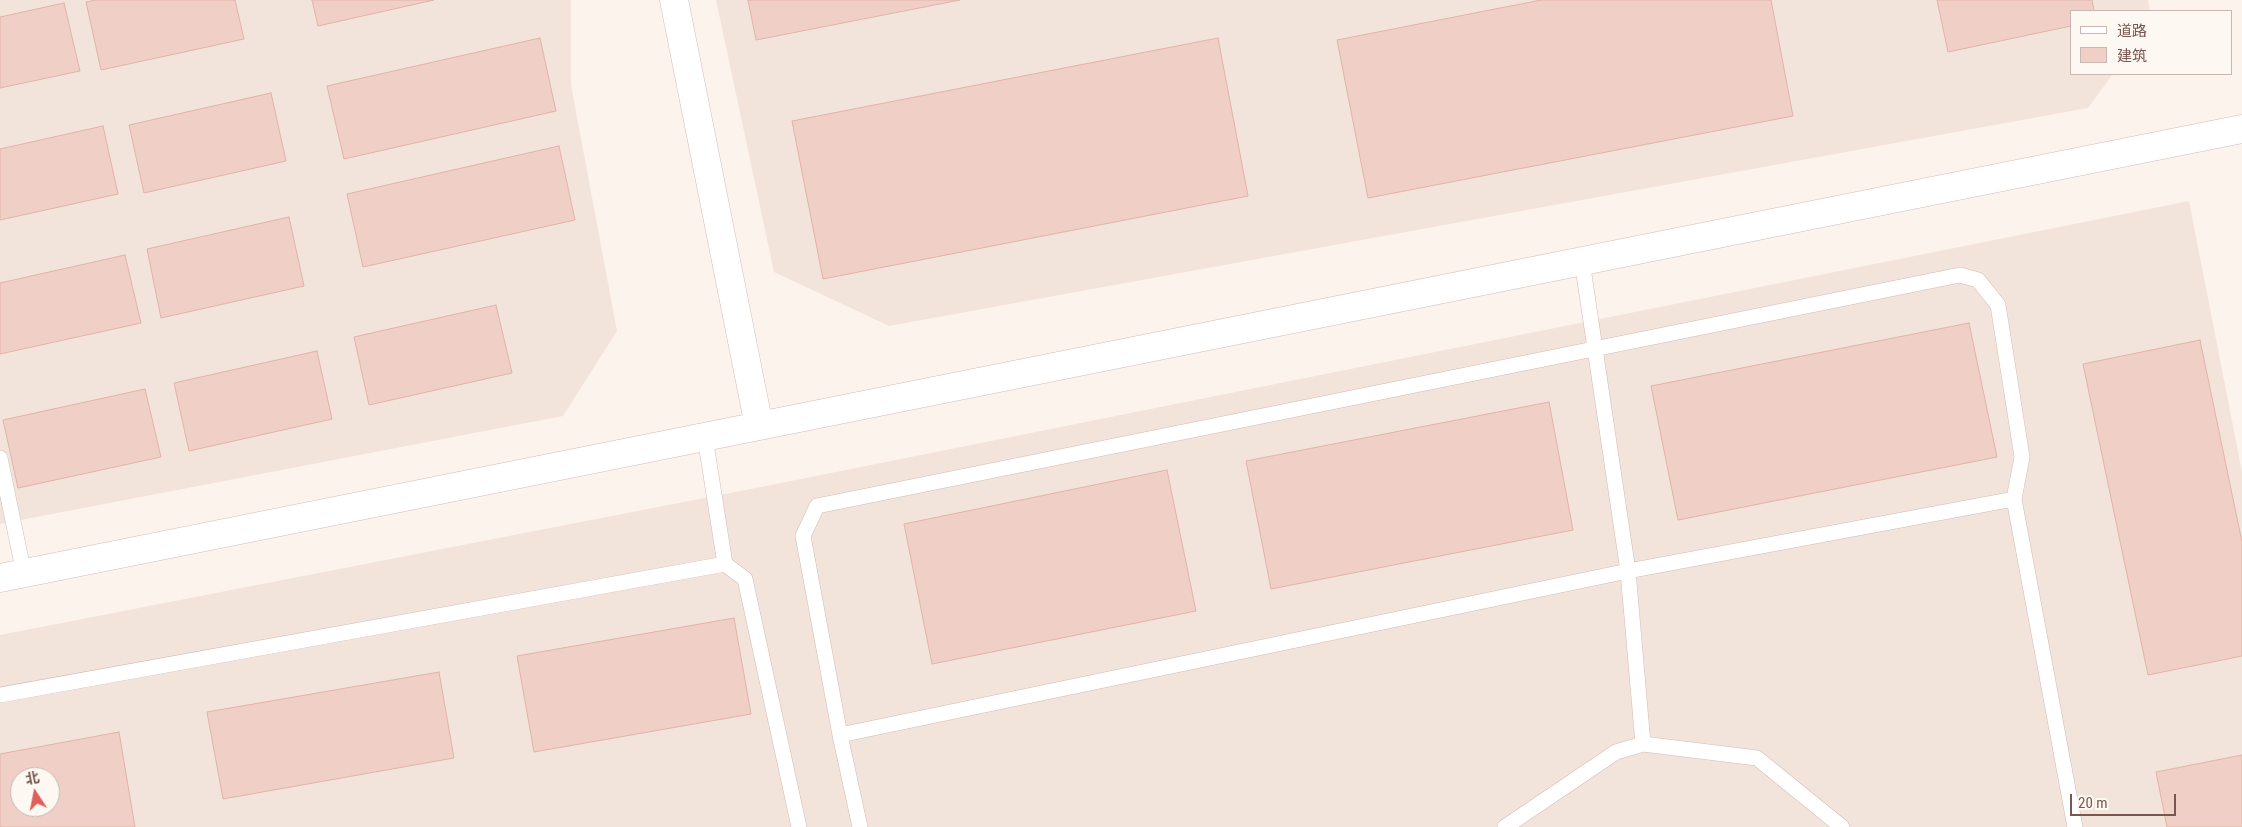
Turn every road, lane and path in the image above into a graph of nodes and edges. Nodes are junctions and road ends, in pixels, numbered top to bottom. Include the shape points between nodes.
1 (674, 0) edge
2 (2242, 129) edge
3 (1582, 261) junction
4 (1595, 348) junction
5 (759, 426) junction
6 (706, 437) junction
7 (0, 458) edge
8 (2014, 499) junction
9 (725, 564) junction
10 (1628, 571) junction
11 (12, 576) edge
12 (0, 695) edge
13 (840, 735) junction
14 (1643, 744) junction
15 (799, 827) edge
16 (860, 827) edge
17 (1505, 827) edge
18 (1842, 827) edge
19 (2075, 827) edge

1 - 5 street
2 - 3 street
3 - 4 lane
3 - 5 street
4 - 8 lane via 1960,275 1978,280 1998,304 2022,457
4 - 10 lane
4 - 13 lane via 816,506 803,536
5 - 6 street
6 - 9 lane
6 - 11 street
7 - 11 lane
8 - 10 lane
8 - 19 lane
9 - 12 lane
9 - 15 lane via 744,579
10 - 13 lane
10 - 14 lane
13 - 16 lane
14 - 17 lane via 1616,752
14 - 18 lane via 1757,758

